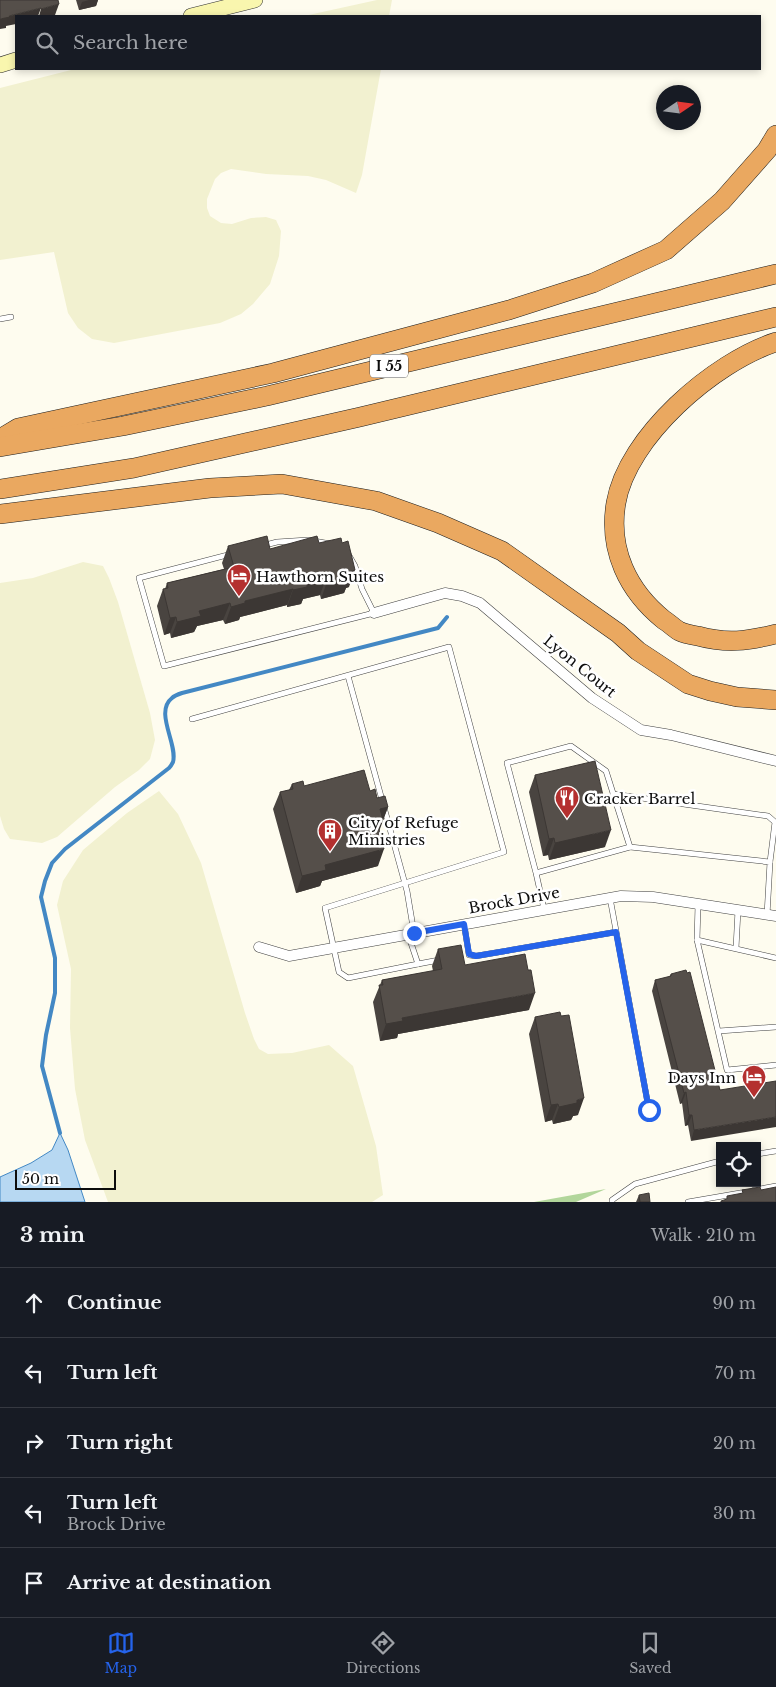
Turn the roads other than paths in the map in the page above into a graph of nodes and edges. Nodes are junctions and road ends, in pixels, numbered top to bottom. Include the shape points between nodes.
1 (255, 0) edge
2 (195, 15) edge
3 (15, 60) edge
4 (0, 64) edge
5 (776, 136) edge
6 (776, 274) edge
7 (11, 317) dead end
8 (776, 317) edge
9 (0, 319) edge
10 (776, 342) edge
11 (0, 439) edge
12 (0, 447) edge
13 (0, 489) edge
14 (0, 514) edge
15 (374, 613) junction
16 (776, 634) edge
17 (348, 676) junction
18 (776, 700) edge
19 (192, 719) dead end
20 (776, 761) edge
21 (613, 794) junction
22 (630, 847) junction
23 (770, 862) junction
24 (536, 873) junction
25 (404, 882) junction
26 (610, 898) junction
27 (698, 904) junction
28 (544, 909) junction
29 (738, 910) junction
30 (771, 916) edge
31 (464, 924) junction
32 (616, 932) junction
33 (411, 934) junction
34 (697, 940) junction
35 (259, 947) dead end
36 (334, 948) junction
37 (736, 948) junction
38 (469, 954) junction
39 (460, 956) edge
40 (776, 958) edge
41 (443, 959) edge
42 (418, 964) junction
43 (776, 1026) edge
44 (719, 1031) junction
45 (776, 1065) edge
46 (649, 1110) dead end
47 (776, 1151) edge
48 (761, 1153) edge
49 (716, 1163) edge
50 (776, 1186) edge
51 (612, 1202) edge
52 (688, 1202) edge

1 - 2 main road
3 - 4 main road
5 - 11 highway via 722,201 666,250 592,284 509,310 273,373 18,428
6 - 12 highway, I 55 via 267,396
7 - 9 lane
8 - 13 highway via 134,468
10 - 16 highway via 730,363 702,384 674,408 647,439 634,456 623,480 616,502 614,532 619,561 632,586 649,608 680,632 716,641 749,641
14 - 18 highway via 210,488 282,484 376,501 502,550 688,684 738,698
15 - 15 lane via 348,552 331,544 308,540 277,542 139,578 164,666
15 - 20 street, Lyon Court via 445,593 462,596 480,603 592,698 641,730
17 - 19 lane
17 - 25 lane
17 - 25 lane via 449,648 504,852
21 - 22 lane
21 - 23 lane via 768,816 775,822
21 - 24 lane via 606,771 571,746 507,763
22 - 23 lane
22 - 24 lane
23 - 30 lane
24 - 28 lane
25 - 33 lane
25 - 36 lane via 325,908
26 - 27 street, Brock Drive via 653,897
26 - 28 street, Brock Drive
26 - 32 lane
27 - 29 street, Brock Drive
27 - 34 lane
28 - 31 street, Brock Drive
29 - 30 street, Brock Drive
29 - 37 lane
31 - 33 street, Brock Drive
31 - 38 lane
32 - 38 lane via 476,956
32 - 46 lane
33 - 36 street, Brock Drive
33 - 42 lane
34 - 37 lane
34 - 44 lane
35 - 36 street, Brock Drive via 289,956
36 - 42 lane via 339,972 348,978
37 - 40 lane
38 - 39 lane
41 - 42 lane
43 - 44 lane
44 - 45 lane via 727,1070
47 - 48 lane
49 - 51 lane via 635,1184
50 - 52 lane

